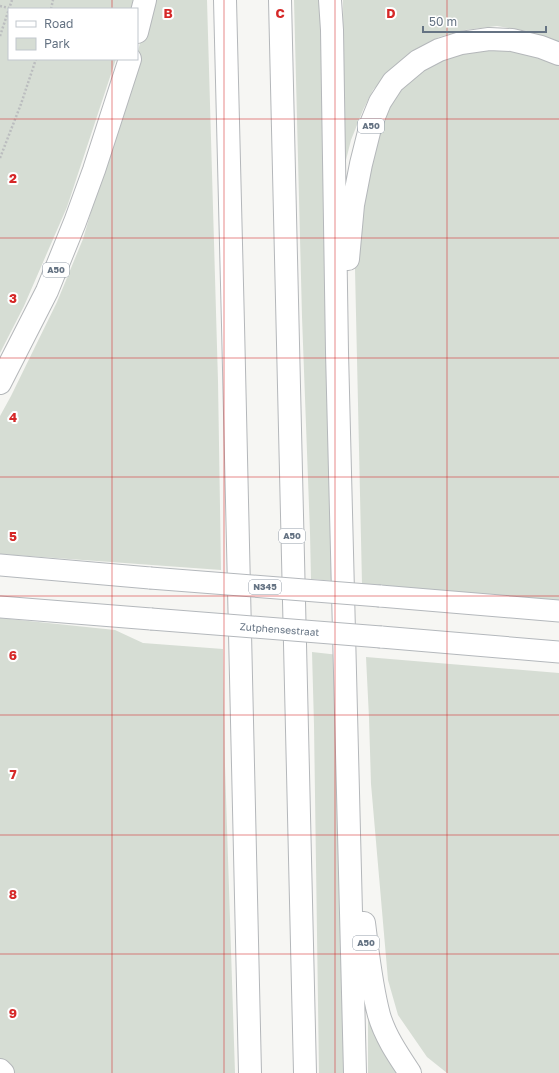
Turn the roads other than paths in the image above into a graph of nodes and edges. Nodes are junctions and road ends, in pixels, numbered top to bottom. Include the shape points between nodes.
1 (144, 0) edge
2 (225, 0) edge
3 (280, 0) edge
4 (330, 0) edge
5 (138, 27) edge
6 (559, 54) edge
7 (130, 60) edge
8 (337, 352) junction
9 (0, 383) edge
10 (0, 566) edge
11 (0, 607) edge
12 (559, 611) edge
13 (559, 652) edge
14 (349, 805) junction
15 (0, 1070) edge
16 (3, 1073) edge
17 (250, 1073) edge
18 (305, 1073) edge
19 (355, 1073) edge
20 (410, 1073) edge

1 - 5 highway
2 - 17 highway
3 - 18 highway, A50
4 - 8 highway, A50
6 - 8 highway, A50 via 512,40 461,42 418,61 393,82 380,102 371,124 358,178
7 - 9 highway, A50 via 75,222 47,291
8 - 14 highway, A50
10 - 12 main road, N345, bridge
11 - 13 main road, Zutphensestraat, bridge
14 - 19 highway, A50
14 - 20 highway, A50 via 371,982 380,1017 394,1049
15 - 16 highway

